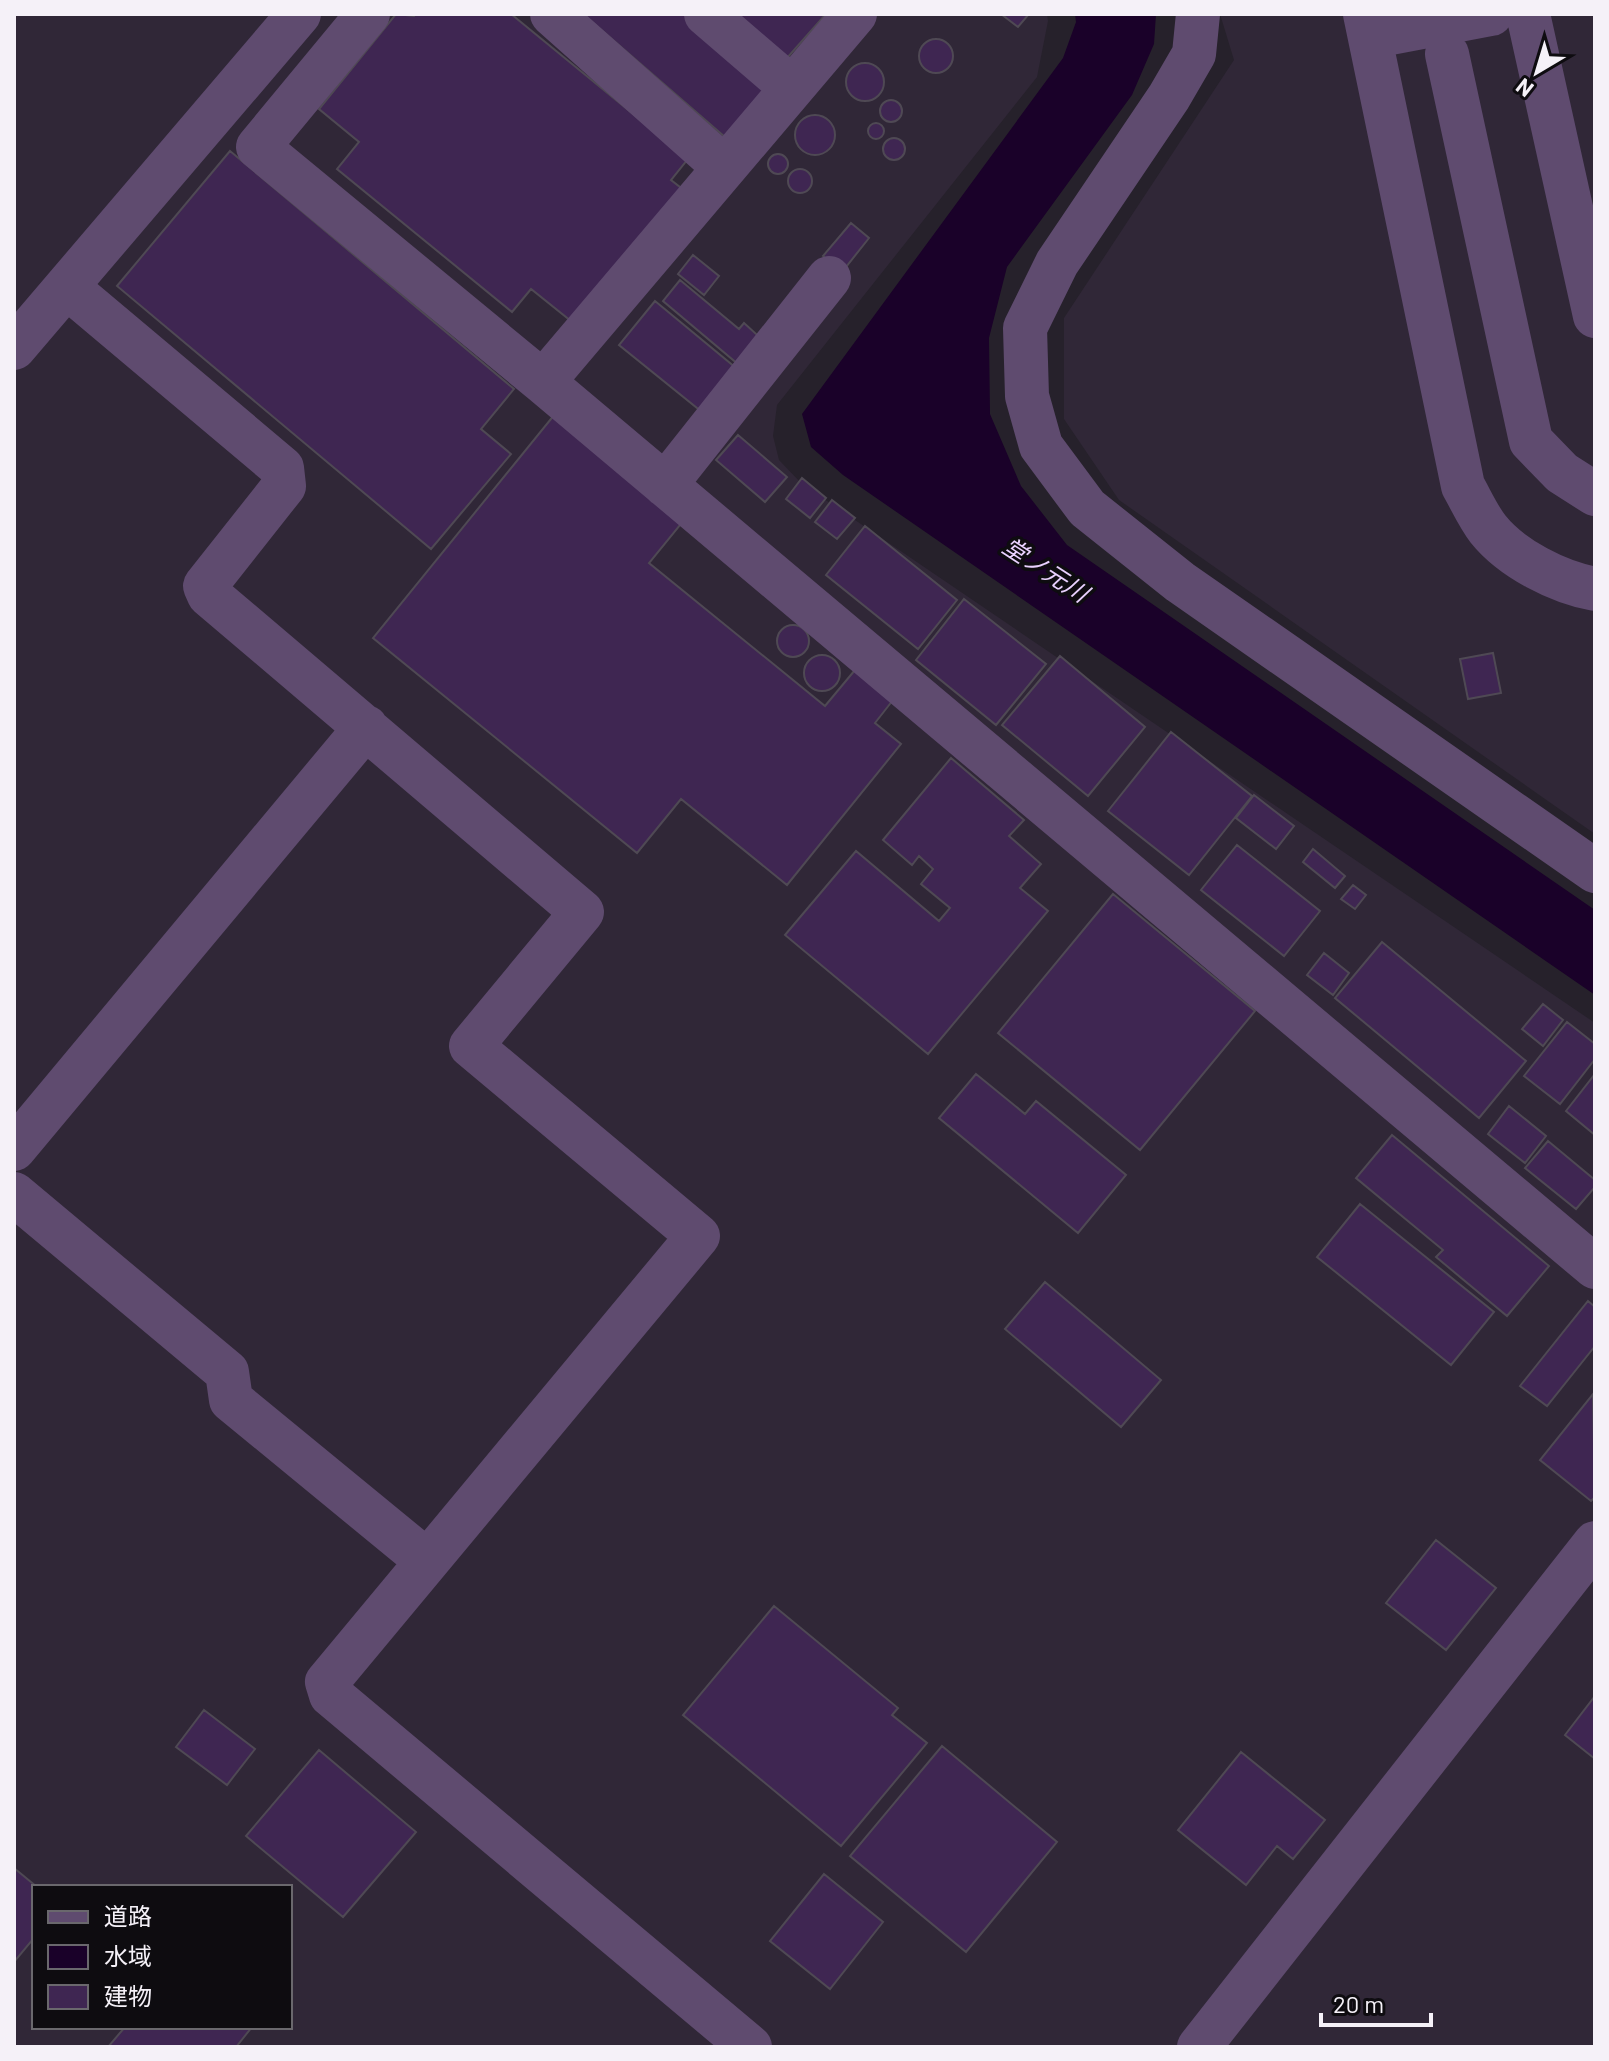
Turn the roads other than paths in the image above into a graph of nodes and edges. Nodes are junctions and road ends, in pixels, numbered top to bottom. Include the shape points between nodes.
1 (299, 14) edge
2 (368, 14) edge
3 (552, 14) edge
4 (706, 14) edge
5 (855, 14) edge
6 (1228, 14) edge
7 (1491, 14) edge
8 (1528, 14) edge
9 (1368, 26) edge
10 (1196, 34) edge
11 (1447, 54) dead end
12 (792, 88) junction
13 (724, 167) junction
14 (829, 278) dead end
15 (67, 287) junction
16 (1595, 316) edge
17 (14, 348) edge
18 (543, 382) junction
19 (665, 485) junction
20 (1595, 494) edge
21 (1595, 589) edge
22 (366, 727) junction
23 (1595, 871) edge
24 (14, 1149) edge
25 (14, 1194) edge
26 (1591, 1256) edge
27 (1595, 1543) edge
28 (427, 1561) junction
29 (750, 2047) edge
30 (1199, 2047) edge

1 - 15 street
2 - 18 street via 258,147
3 - 13 street
4 - 12 street
5 - 12 street
6 - 10 street
7 - 9 street
8 - 16 street
9 - 21 street via 1463,486 1489,530 1527,561 1567,584
10 - 23 street via 1169,97 1057,263 1025,328 1027,396 1041,446 1087,508 1180,582
11 - 20 street via 1531,441 1562,473
12 - 13 street
13 - 18 street
14 - 19 street
15 - 17 street
15 - 22 street via 282,468 284,486 205,586 209,595
18 - 19 street
19 - 26 street
22 - 24 street
22 - 28 street via 582,912 471,1046 698,1236
25 - 28 street via 227,1372 231,1400
27 - 30 street
28 - 29 street via 327,1682 331,1695

